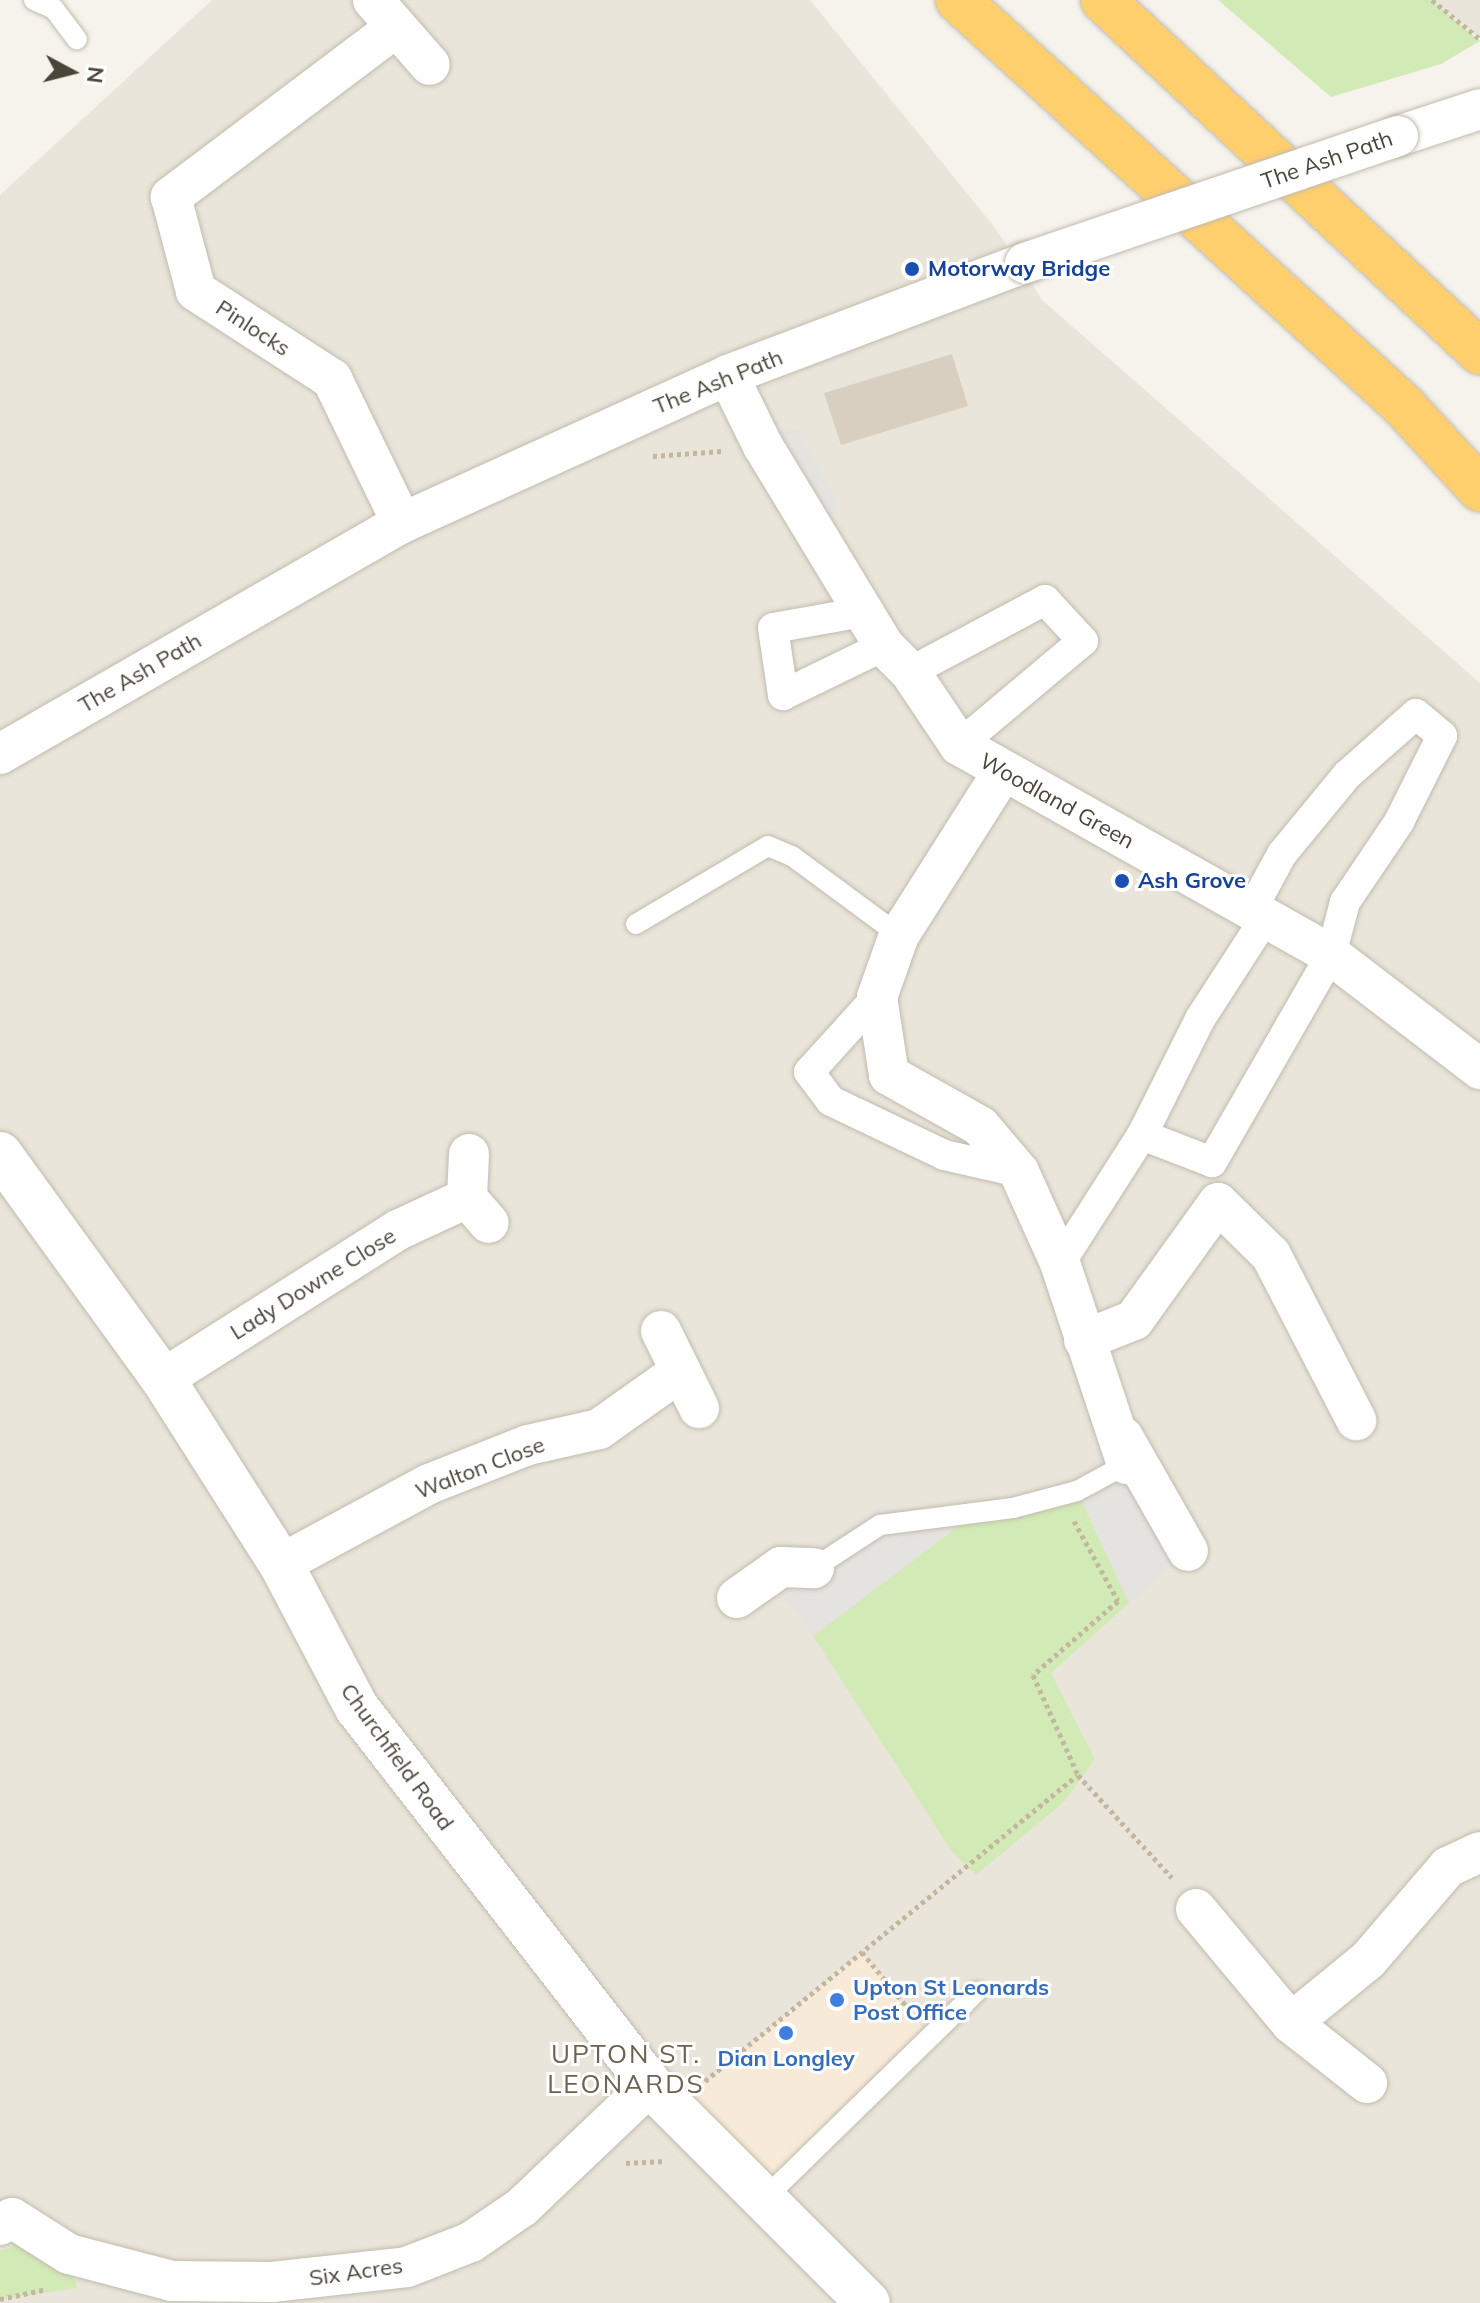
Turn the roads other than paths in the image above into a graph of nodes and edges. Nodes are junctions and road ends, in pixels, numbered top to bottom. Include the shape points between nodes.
1 (34, 0) edge
2 (958, 0) edge
3 (1103, 0) edge
4 (384, 14) edge
5 (77, 39) dead end
6 (430, 65) dead end
7 (1480, 109) edge
8 (1480, 352) edge
9 (728, 375) junction
10 (1480, 489) edge
11 (402, 523) junction
12 (863, 612) junction
13 (897, 659) junction
14 (959, 745) junction
15 (0, 754) edge
16 (1002, 773) junction
17 (1259, 913) junction
18 (636, 924) dead end
19 (899, 935) junction
20 (1331, 955) junction
21 (877, 997) junction
22 (1480, 1069) edge
23 (1142, 1135) junction
24 (0, 1154) edge
25 (469, 1154) dead end
26 (1019, 1172) junction
27 (1060, 1263) junction
28 (661, 1331) dead end
29 (1084, 1340) junction
30 (678, 1373) junction
31 (163, 1379) junction
32 (699, 1408) dead end
33 (1356, 1420) dead end
34 (1115, 1423) junction
35 (1127, 1464) joint
36 (1188, 1551) dead end
37 (281, 1564) junction
38 (814, 1568) joint
39 (737, 1598) dead end
40 (1480, 1852) edge
41 (1196, 1909) road end
42 (976, 1992) dead end
43 (1291, 2023) junction
44 (1367, 2083) dead end
45 (663, 2096) junction
46 (763, 2200) junction
47 (4, 2213) edge
48 (868, 2303) edge

1 - 5 lane via 54,9
2 - 10 highway via 1404,406
3 - 8 highway
4 - 6 street
4 - 11 street, Pinlocks via 171,197 196,291 332,379
7 - 9 street, The Ash Path, bridge via 1025,263
9 - 11 street, The Ash Path
9 - 12 street, Woodland Green via 763,446
11 - 15 street, The Ash Path
12 - 13 street, Woodland Green
12 - 13 street via 773,628 783,695
13 - 14 street, Woodland Green
13 - 14 street via 1045,600 1083,641
14 - 16 street, Woodland Green
16 - 17 street, Woodland Green
16 - 19 street
17 - 20 street, Woodland Green
17 - 20 street via 1282,854 1347,775 1416,714 1442,736 1399,822 1345,902
17 - 23 street
18 - 19 lane via 768,846 792,856
19 - 21 street
20 - 22 street, Woodland Green
20 - 23 street via 1212,1162
21 - 26 street via 889,1075 980,1126
21 - 26 street via 809,1072 831,1101 944,1155
23 - 27 street
24 - 31 street, Churchfield Road
25 - 31 street, Lady Downe Close via 478,1210 398,1230
26 - 27 street
27 - 29 street
28 - 30 street
29 - 33 street via 1134,1320 1218,1203 1271,1255
29 - 34 street
30 - 32 street
30 - 37 street, Walton Close via 599,1429 528,1445 429,1484
31 - 37 street, Churchfield Road
34 - 35 street
34 - 36 street
35 - 38 lane via 1058,1496 969,1518 880,1525
37 - 45 street, Churchfield Road via 357,1708
38 - 39 street via 781,1567
40 - 43 street via 1448,1867 1368,1960
41 - 43 street
42 - 46 lane
43 - 44 street
45 - 46 street, Churchfield Road
45 - 47 street, Six Acres via 471,2242 407,2267 272,2282 172,2281 69,2254
46 - 48 street, Churchfield Road

